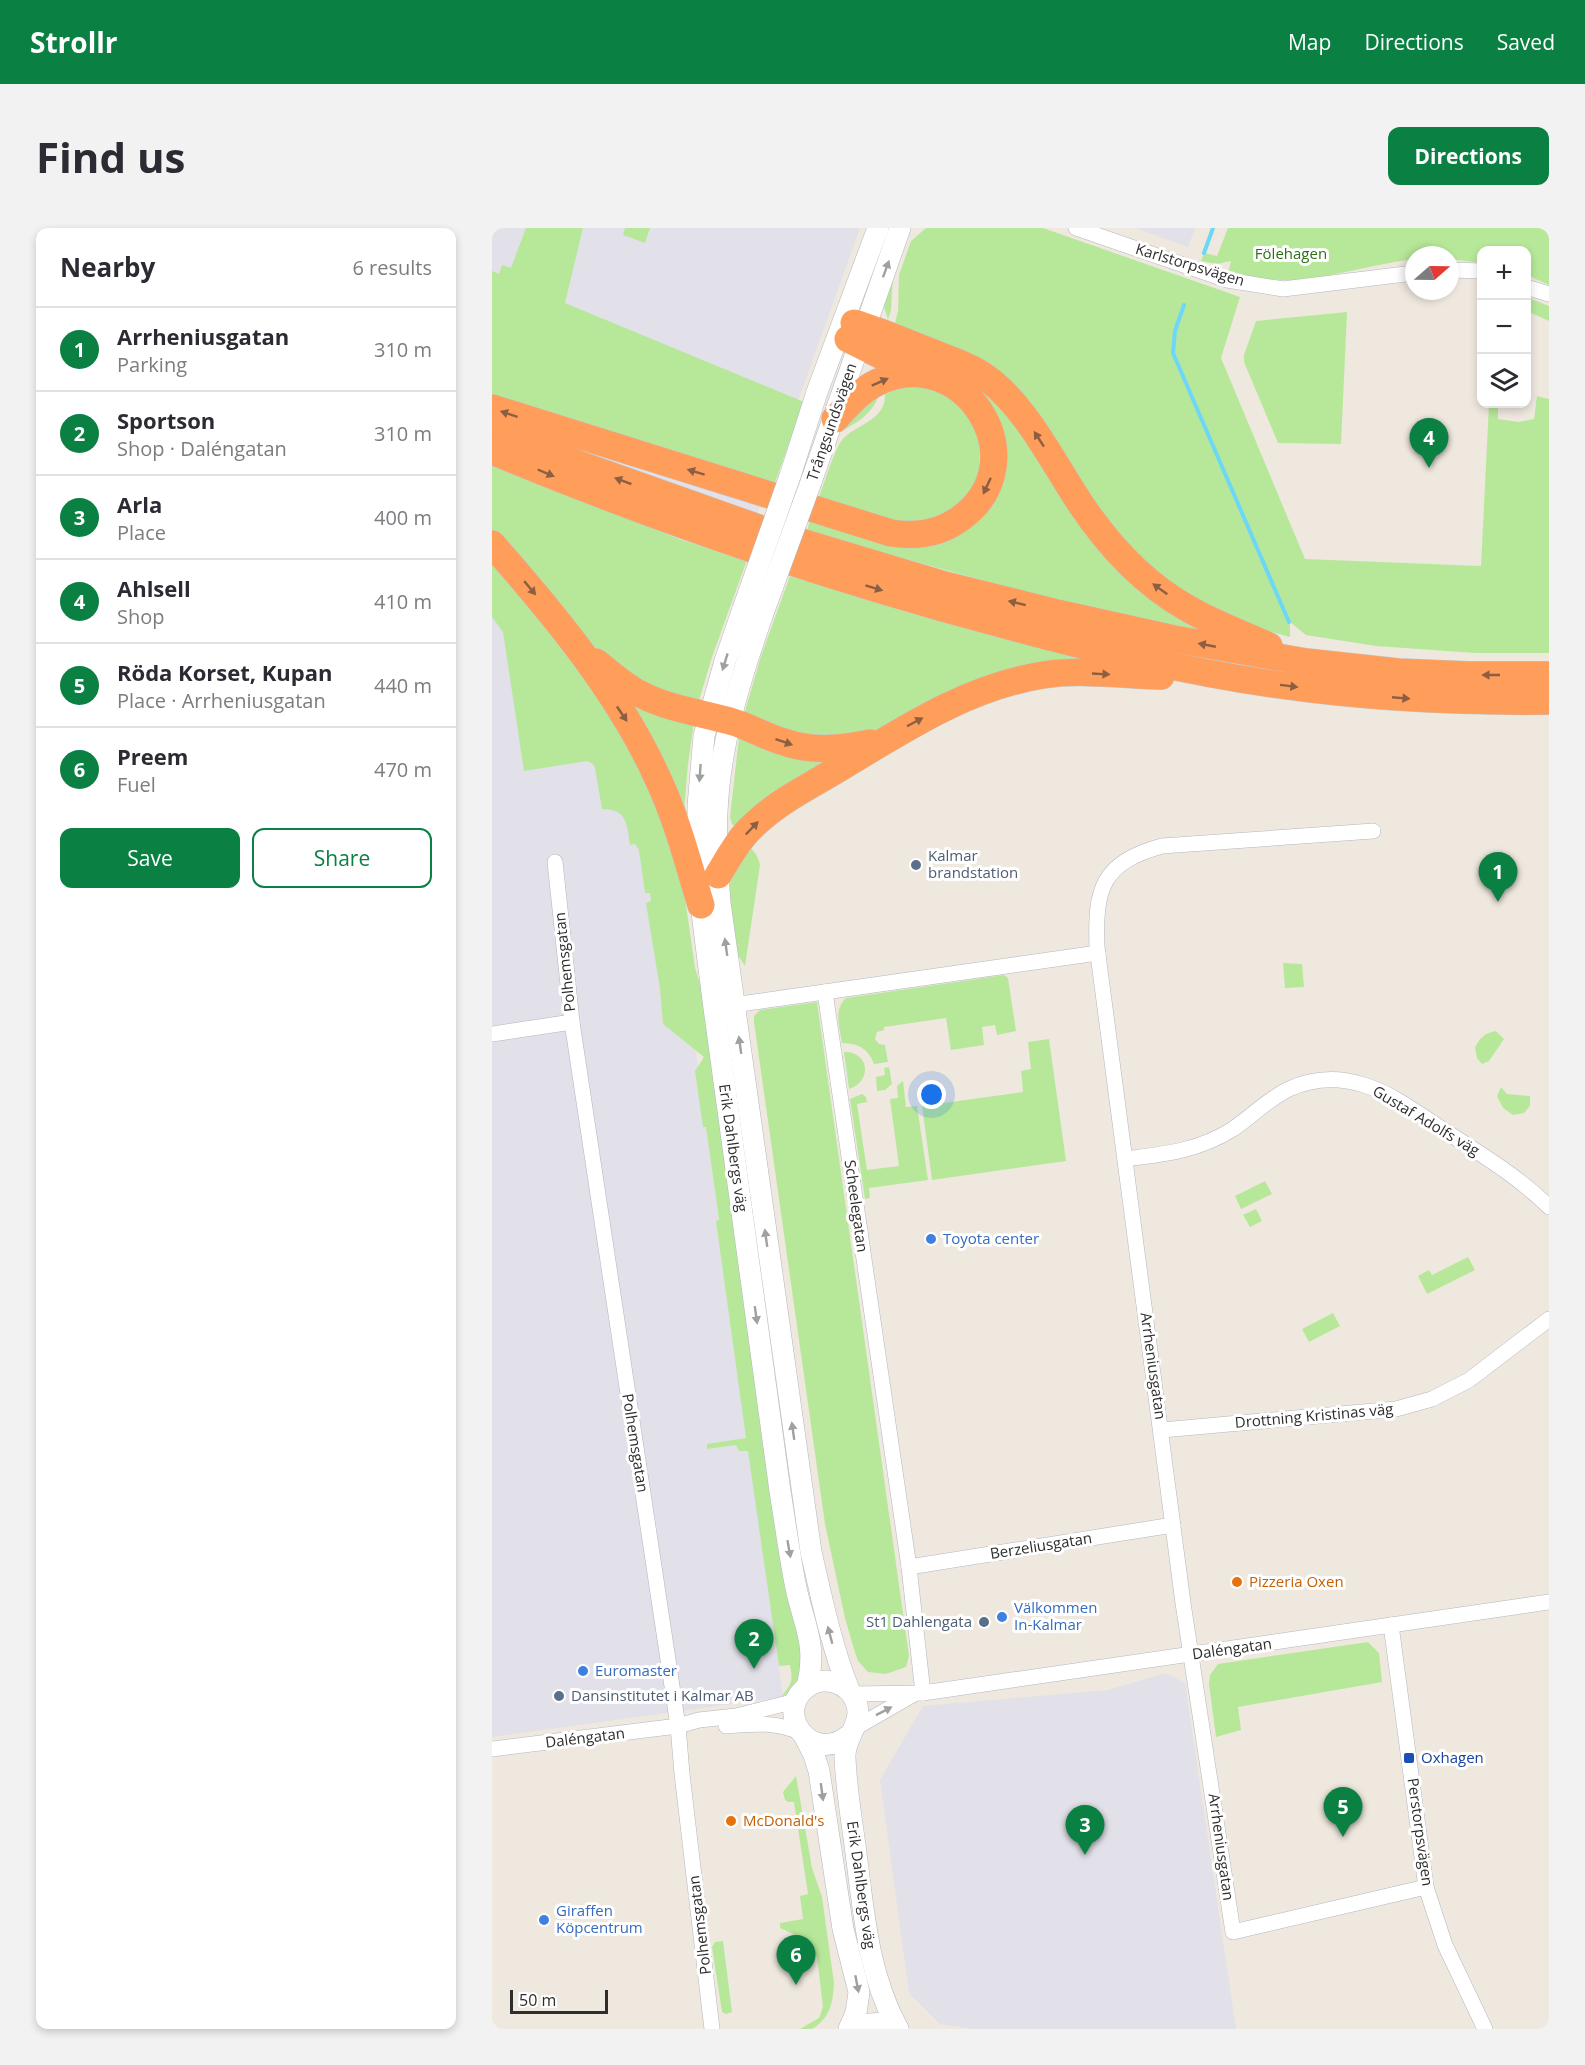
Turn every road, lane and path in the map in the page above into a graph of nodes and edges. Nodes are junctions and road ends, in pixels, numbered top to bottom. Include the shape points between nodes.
1 (879, 228) edge
2 (900, 228) edge
3 (1076, 228) edge
4 (871, 251) junction
5 (1459, 270) edge
6 (1477, 271) edge
7 (1405, 274) edge
8 (1531, 287) edge
9 (1549, 294) edge
10 (857, 333) junction
11 (923, 372) junction
12 (492, 408) edge
13 (835, 419) junction
14 (492, 427) edge
15 (803, 440) junction
16 (492, 451) edge
17 (492, 544) edge
18 (752, 612) junction
19 (578, 648) junction
20 (1306, 662) junction
21 (1549, 675) edge
22 (1236, 679) junction
23 (1549, 701) edge
24 (719, 718) junction
25 (882, 741) junction
26 (1373, 831) dead end
27 (555, 862) dead end
28 (718, 875) junction
29 (701, 905) junction
30 (1098, 953) junction
31 (825, 992) junction
32 (724, 1006) junction
33 (572, 1022) junction
34 (492, 1034) edge
35 (1125, 1159) junction
36 (1549, 1207) edge
37 (1549, 1318) edge
38 (1162, 1430) junction
39 (1173, 1525) junction
40 (909, 1567) junction
41 (1549, 1602) edge
42 (1391, 1625) junction
43 (1191, 1655) junction
44 (850, 1692) junction
45 (802, 1694) junction
46 (919, 1694) junction
47 (678, 1726) junction
48 (851, 1732) junction
49 (803, 1735) junction
50 (492, 1749) edge
51 (1426, 1887) junction
52 (712, 2028) edge
53 (851, 2029) edge
54 (898, 2029) edge
55 (1485, 2029) edge

1 - 4 main road, Trångsundsvägen
10 -> 2 main road, Trångsundsvägen
3 - 7 street, Karlstorpsvägen via 1227,280 1283,290
4 - 10 main road, Trångsundsvägen
4 - 15 main road, Trångsundsvägen via 817,392
5 - 6 street
8 - 9 street
10 - 11 highway
10 - 13 main road, Trångsundsvägen
10 - 15 main road, Trångsundsvägen
20 -> 10 highway via 1185,607 1137,571 1101,531 1030,426 989,379 970,368
11 -> 12 highway via 955,386 975,404 992,439 994,467 985,492 967,514 941,529 915,534 891,532
13 -> 11 highway via 879,381
13 - 18 main road, Trångsundsvägen, bridge via 812,482
20 -> 14 highway via 1174,639 941,584 675,499
15 - 18 main road, Trångsundsvägen, bridge
16 -> 22 highway via 583,489 777,558 938,608
17 -> 19 highway
18 - 24 main road, Erik Dahlbergs väg via 737,690
19 - 24 highway via 640,694
19 -> 29 highway via 628,722 654,771 672,812
21 -> 20 highway via 1398,672
22 -> 23 highway via 1407,699
25 -> 22 highway via 959,700 1045,675
24 -> 25 highway via 800,747 839,748
24 - 28 main road, Erik Dahlbergs väg via 724,748 717,811
24 -> 29 main road, Erik Dahlbergs väg via 704,736 698,806
28 -> 25 highway via 743,837 768,813
26 - 30 street, Arrheniusgatan via 1162,846 1144,851 1125,861 1102,886 1096,917
27 - 33 street, Polhemsgatan
32 -> 28 main road, Erik Dahlbergs väg
29 - 32 main road, Erik Dahlbergs väg
30 - 31 street
30 - 35 street, Arrheniusgatan
31 - 32 street
31 - 40 street, Scheelegatan
44 -> 32 main road, Erik Dahlbergs väg via 829,1631 809,1541
32 -> 45 main road, Erik Dahlbergs väg via 780,1491 795,1585 812,1652 811,1670
33 - 34 street
33 - 47 street, Polhemsgatan
35 - 36 street, Gustaf Adolfs väg via 1200,1146 1288,1089 1309,1082 1342,1080 1381,1091 1412,1109 1529,1187
35 - 38 street, Arrheniusgatan
37 - 38 street, Drottning Kristinas väg via 1469,1380 1432,1399 1396,1409
38 - 39 street, Arrheniusgatan
39 - 40 street, Berzeliusgatan
39 - 43 street, Arrheniusgatan
40 - 46 street, Scheelegatan
41 - 42 street, Daléngatan
42 - 43 street, Daléngatan
42 - 51 street, Perstorpsvägen
43 - 46 street, Daléngatan
43 - 51 street, Arrheniusgatan via 1233,1932
44 - 45 main road via 829,1681 814,1683
44 - 46 street, Daléngatan
44 - 48 main road, Erik Dahlbergs väg via 858,1711
45 - 47 street, Daléngatan via 735,1716
45 - 49 main road, Erik Dahlbergs väg via 794,1714
48 -> 46 street, Daléngatan
47 - 49 street, Daléngatan via 782,1725
47 - 50 street, Daléngatan
47 - 52 street, Polhemsgatan
48 - 49 main road via 842,1741 827,1745
48 - 54 main road, Erik Dahlbergs väg via 844,1754 845,1767 868,1947 881,1994
49 -> 53 main road, Erik Dahlbergs väg via 819,1771 843,1929 857,1983 859,2001
51 - 55 street, Perstorpsvägen via 1445,1946
53 - 54 main road, Erik Dahlbergs väg via 878,2024

